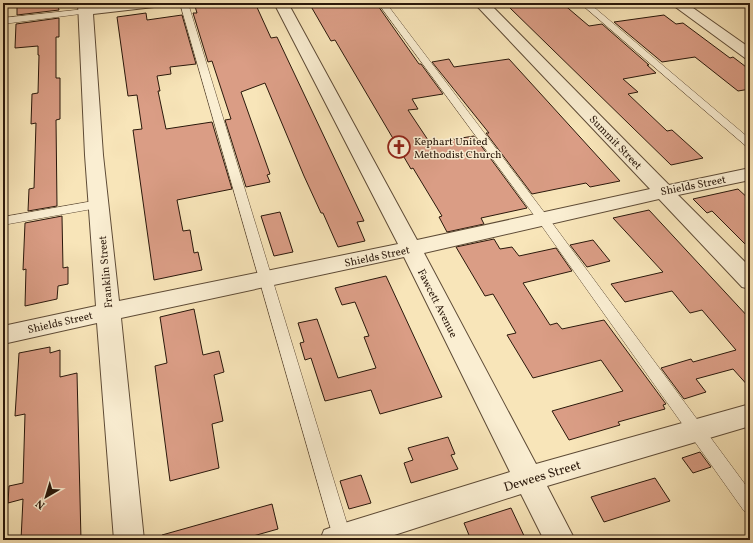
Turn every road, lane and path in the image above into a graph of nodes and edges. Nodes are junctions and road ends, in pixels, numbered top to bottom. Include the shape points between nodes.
1 (154, 3) edge
2 (184, 3) edge
3 (281, 3) edge
4 (382, 3) edge
5 (481, 3) edge
6 (584, 3) edge
7 (677, 3) edge
8 (85, 7) edge
9 (3, 21) edge
10 (750, 55) edge
11 (750, 144) edge
12 (750, 174) edge
13 (664, 191) junction
14 (99, 204) junction
15 (543, 219) junction
16 (3, 221) edge
17 (411, 249) junction
18 (266, 279) junction
19 (750, 281) edge
20 (109, 311) junction
21 (3, 335) edge
22 (750, 415) edge
23 (696, 431) junction
24 (528, 479) junction
25 (750, 505) edge
26 (340, 539) edge
27 (129, 540) edge
28 (560, 540) edge

1 - 8 street
2 - 18 lane
3 - 17 street, Fawcett Avenue
4 - 15 lane
5 - 13 street, Summit Street
6 - 11 lane
7 - 10 street
8 - 9 lane
8 - 14 street, Franklin Street
12 - 13 street, Shields Street
13 - 15 street, Shields Street
13 - 19 street, Summit Street
14 - 16 lane
14 - 20 street, Franklin Street
15 - 17 street, Shields Street
15 - 23 lane
17 - 18 street, Shields Street
17 - 24 street, Fawcett Avenue
18 - 20 street, Shields Street
18 - 26 lane
20 - 21 street, Shields Street
20 - 27 street, Franklin Street
22 - 23 street, Dewees Street
23 - 24 street, Dewees Street
23 - 25 lane
24 - 26 street, Dewees Street
24 - 28 street, Fawcett Avenue

